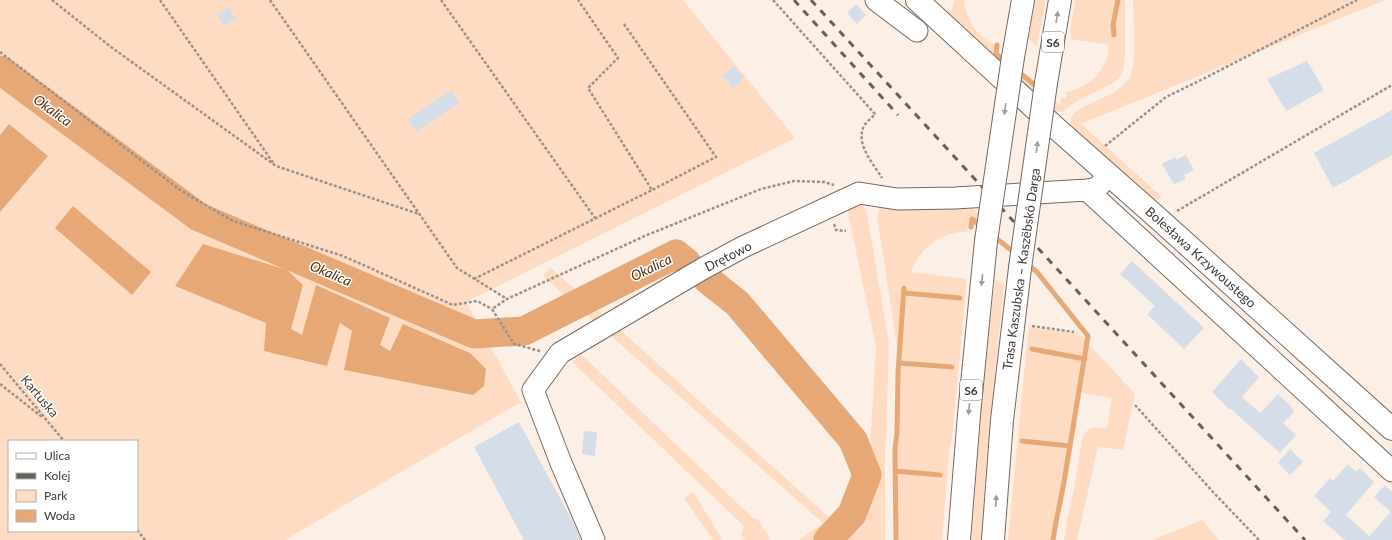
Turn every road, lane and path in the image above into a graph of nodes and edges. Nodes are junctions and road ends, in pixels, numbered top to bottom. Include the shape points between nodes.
1 (52, 0) edge
2 (160, 0) edge
3 (270, 0) edge
4 (442, 0) edge
5 (578, 0) edge
6 (773, 0) edge
7 (876, 0) edge
8 (917, 0) edge
9 (1023, 0) edge
10 (1060, 0) edge
11 (1357, 0) edge
12 (624, 24) dead end
13 (918, 31) dead end
14 (0, 52) edge
15 (1392, 85) edge
16 (1091, 158) junction
17 (276, 166) junction
18 (1109, 175) junction
19 (652, 190) junction
20 (1087, 190) junction
21 (859, 193) junction
22 (889, 198) junction
23 (419, 214) junction
24 (596, 218) junction
25 (1161, 221) junction
26 (474, 279) junction
27 (506, 299) junction
28 (492, 309) junction
29 (1028, 325) dead end
30 (1074, 332) dead end
31 (557, 356) junction
32 (0, 364) edge
33 (0, 384) edge
34 (1135, 405) dead end
35 (46, 420) junction
36 (1392, 429) edge
37 (63, 440) edge
38 (1392, 471) edge
39 (138, 531) edge
40 (145, 540) edge
41 (594, 540) edge
42 (959, 540) edge
43 (993, 540) edge
44 (1259, 540) edge

1 - 17 path via 111,47
2 - 17 path
3 - 23 path
4 - 24 path
5 - 19 path via 618,58 588,88
6 - 22 path via 875,114 864,125 861,137 866,154 882,177
7 - 13 street
8 - 16 main road, Bolesława Krzywoustego
9 -> 42 main road, S6, bridge via 986,241
43 -> 10 main road, Trasa Kaszubska – Kaszëbskô Darga / S6, bridge via 1002,420 1020,268
11 - 16 path via 1166,97
12 - 19 path via 716,157
14 - 28 path via 180,190 233,221 343,256 453,305 477,302
15 - 25 path
16 - 18 main road, Bolesława Krzywoustego
17 - 23 path
18 - 20 street via 1097,188
18 - 25 main road, Bolesława Krzywoustego
19 - 24 path
20 - 22 street via 955,198
20 - 38 street
21 - 22 street
21 - 27 path via 824,182 794,181 761,189
21 - 31 street, Drętowo via 704,268
23 - 26 path via 457,268
24 - 26 path
25 - 36 main road, Bolesława Krzywoustego
26 - 27 path
27 - 28 path
28 - 31 path via 514,344
29 - 30 path
31 - 41 street, Drętowo via 533,390
32 - 35 path, Kartuska
33 - 35 path
34 - 44 path
35 - 37 path, Kartuska
39 - 40 path

